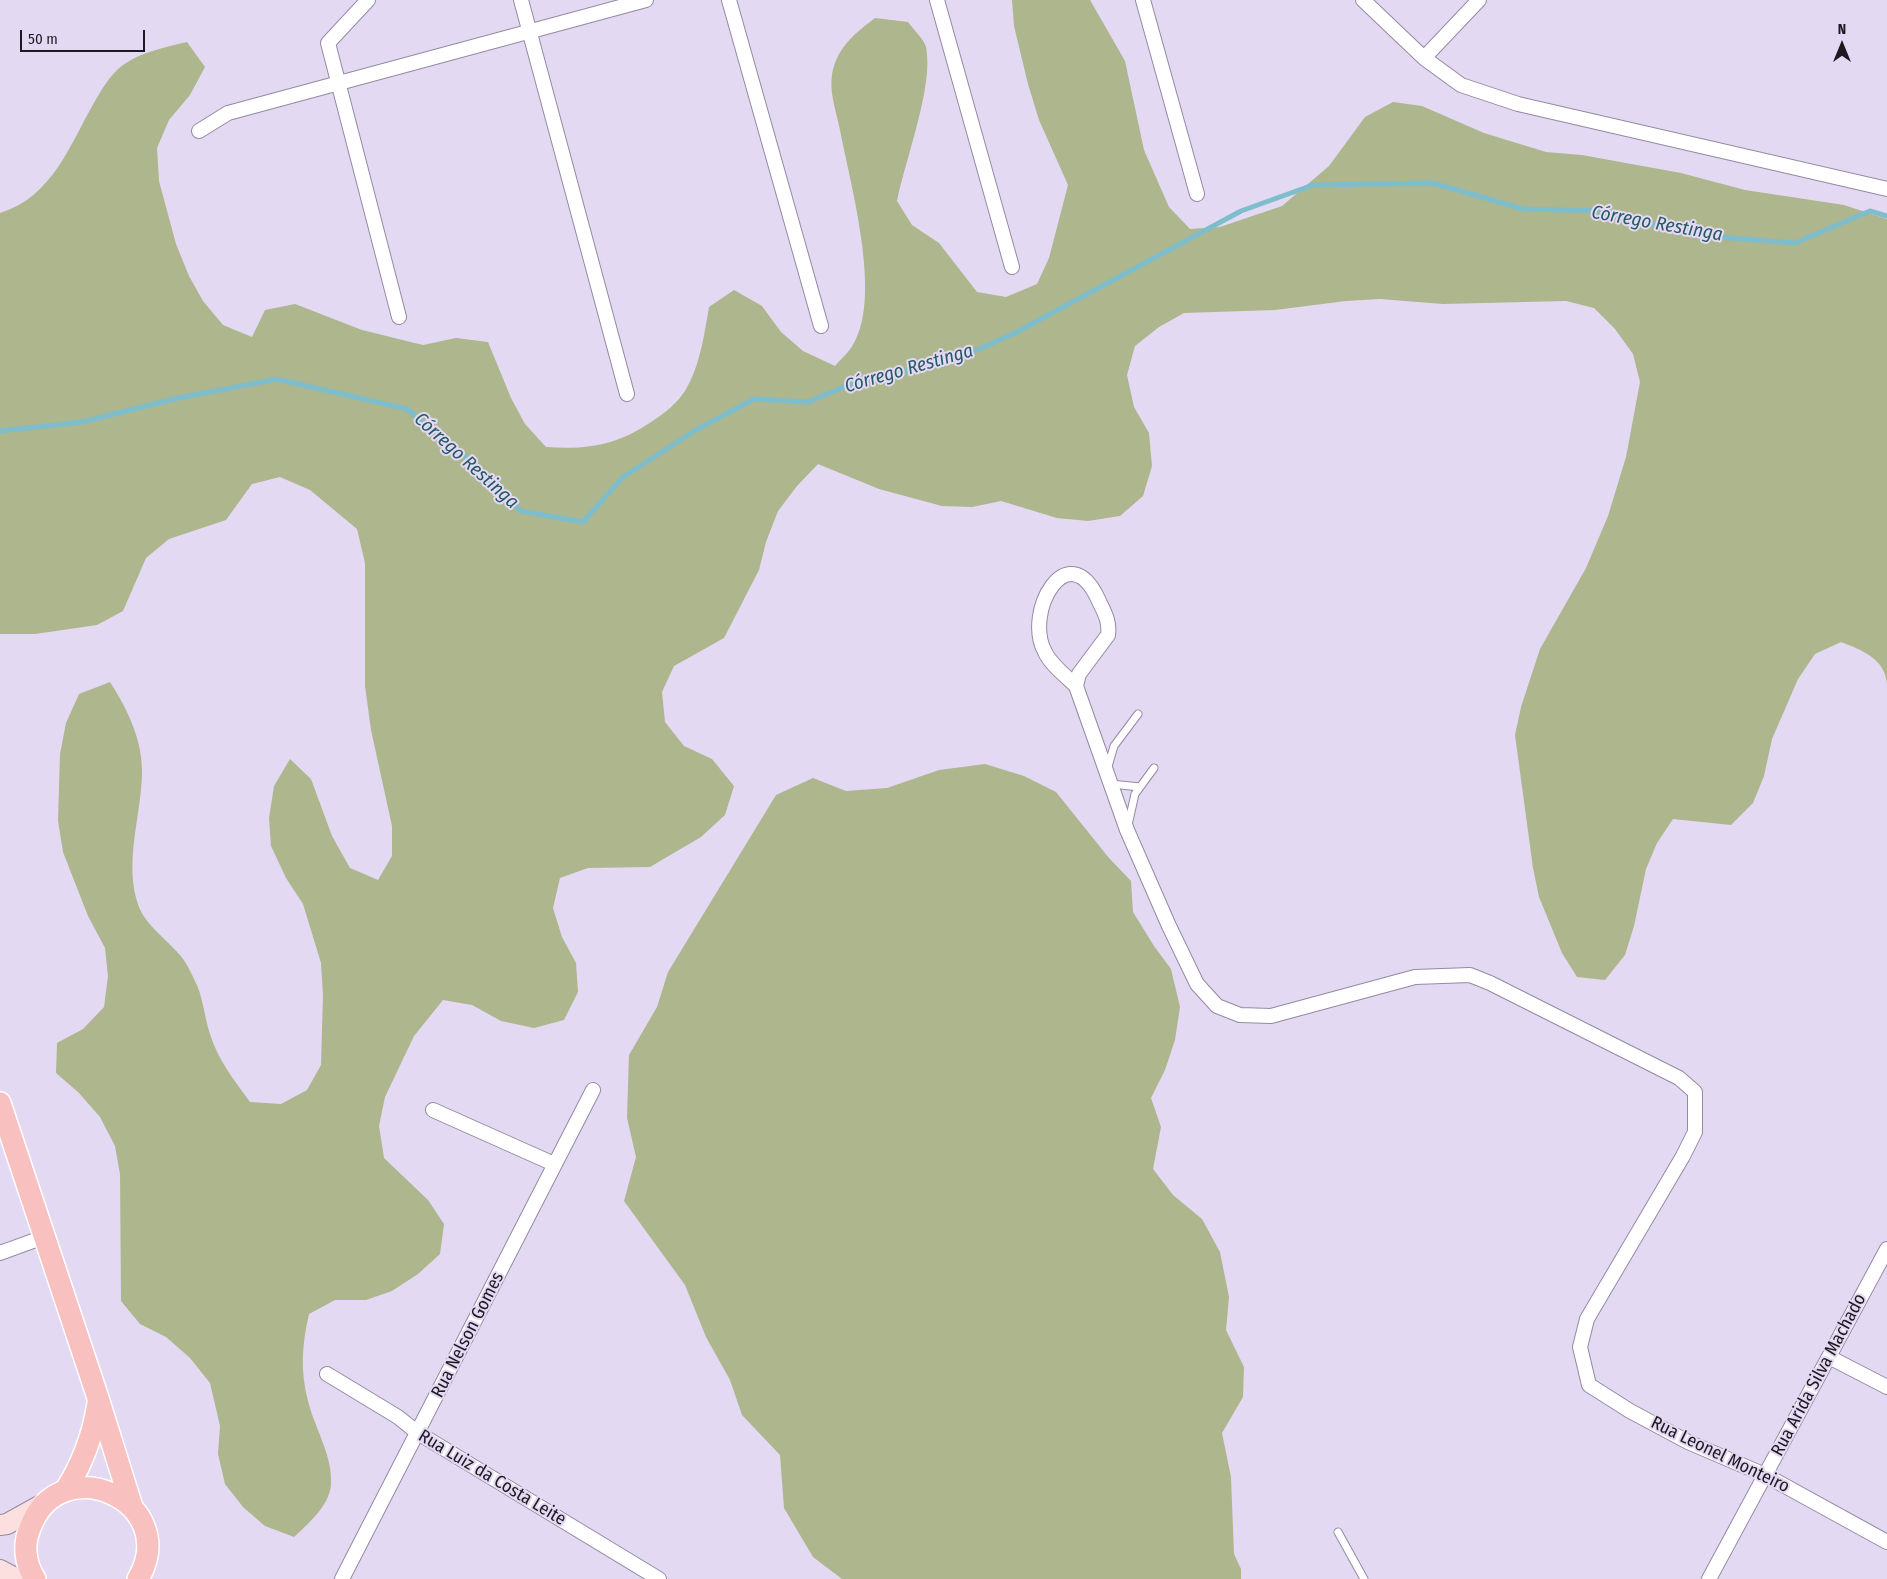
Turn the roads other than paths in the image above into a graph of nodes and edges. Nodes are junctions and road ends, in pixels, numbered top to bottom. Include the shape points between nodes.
1 (368, 0) edge
2 (520, 0) edge
3 (646, 0) edge
4 (729, 0) edge
5 (937, 0) edge
6 (1143, 0) edge
7 (1363, 0) edge
8 (1479, 0) edge
9 (530, 32) junction
10 (1424, 58) junction
11 (338, 83) junction
12 (199, 132) dead end
13 (1887, 189) edge
14 (1196, 194) dead end
15 (1012, 267) dead end
16 (399, 317) dead end
17 (822, 326) dead end
18 (627, 394) dead end
19 (1076, 686) junction
20 (1138, 714) dead end
21 (1154, 768) dead end
22 (1109, 778) junction
23 (1140, 787) junction
24 (1127, 830) junction
25 (594, 1090) dead end
26 (0, 1103) edge
27 (433, 1110) dead end
28 (554, 1164) junction
29 (44, 1237) junction
30 (1886, 1252) edge
31 (0, 1253) edge
32 (1829, 1357) junction
33 (327, 1374) dead end
34 (1887, 1388) edge
35 (98, 1398) junction
36 (418, 1433) junction
37 (1765, 1475) junction
38 (64, 1491) junction
39 (45, 1503) junction
40 (138, 1515) junction
41 (0, 1525) edge
42 (1338, 1532) dead end
43 (1887, 1542) edge
44 (148, 1555) junction
45 (0, 1570) edge
46 (17, 1579) edge
47 (35, 1579) edge
48 (138, 1579) edge
49 (159, 1579) edge
50 (342, 1579) edge
51 (659, 1579) edge
52 (1364, 1579) edge
53 (1709, 1579) edge

1 - 11 street via 328,42
2 - 9 street
3 - 9 street
4 - 17 street
5 - 15 street
6 - 14 street
7 - 10 street
8 - 10 street
9 - 11 street
9 - 18 street
10 - 13 street via 1461,85 1518,104
11 - 12 street via 228,113
11 - 16 street
19 - 19 street via 1045,653 1038,635 1041,608 1053,581 1065,574 1078,575 1093,588 1109,628 1108,636 1079,674
19 - 22 street
20 - 22 lane via 1114,746
21 - 23 lane
22 - 23 lane
22 - 24 street
23 - 24 lane via 1135,794
24 - 37 street, Rua Leonel Monteiro via 1197,984 1217,1006 1240,1015 1271,1016 1415,977 1470,975 1679,1078 1695,1092 1695,1132 1587,1319 1580,1347 1589,1385 1688,1442
25 - 28 street, Rua Nelson Gomes
26 - 29 main road
27 - 28 street
28 - 36 street, Rua Nelson Gomes
29 - 31 street
29 - 35 main road
30 - 32 street, Rua Arida Silva Machado
32 - 34 street
32 - 37 street, Rua Arida Silva Machado
33 - 36 street, Rua Luiz da Costa Leite via 398,1417
35 - 38 main road via 93,1432
35 - 40 main road
36 - 50 street, Rua Nelson Gomes
36 - 51 street, Rua Luiz da Costa Leite
37 - 43 street, Rua Leonel Monteiro
37 - 53 street, Rua Arida Silva Machado
38 - 39 main road
38 - 40 main road via 79,1487 108,1490 121,1497
39 - 41 street
39 - 47 main road via 33,1518 27,1535 26,1554
40 - 44 main road via 148,1544
42 - 52 lane
44 - 48 main road
44 - 49 main road
45 - 46 street

